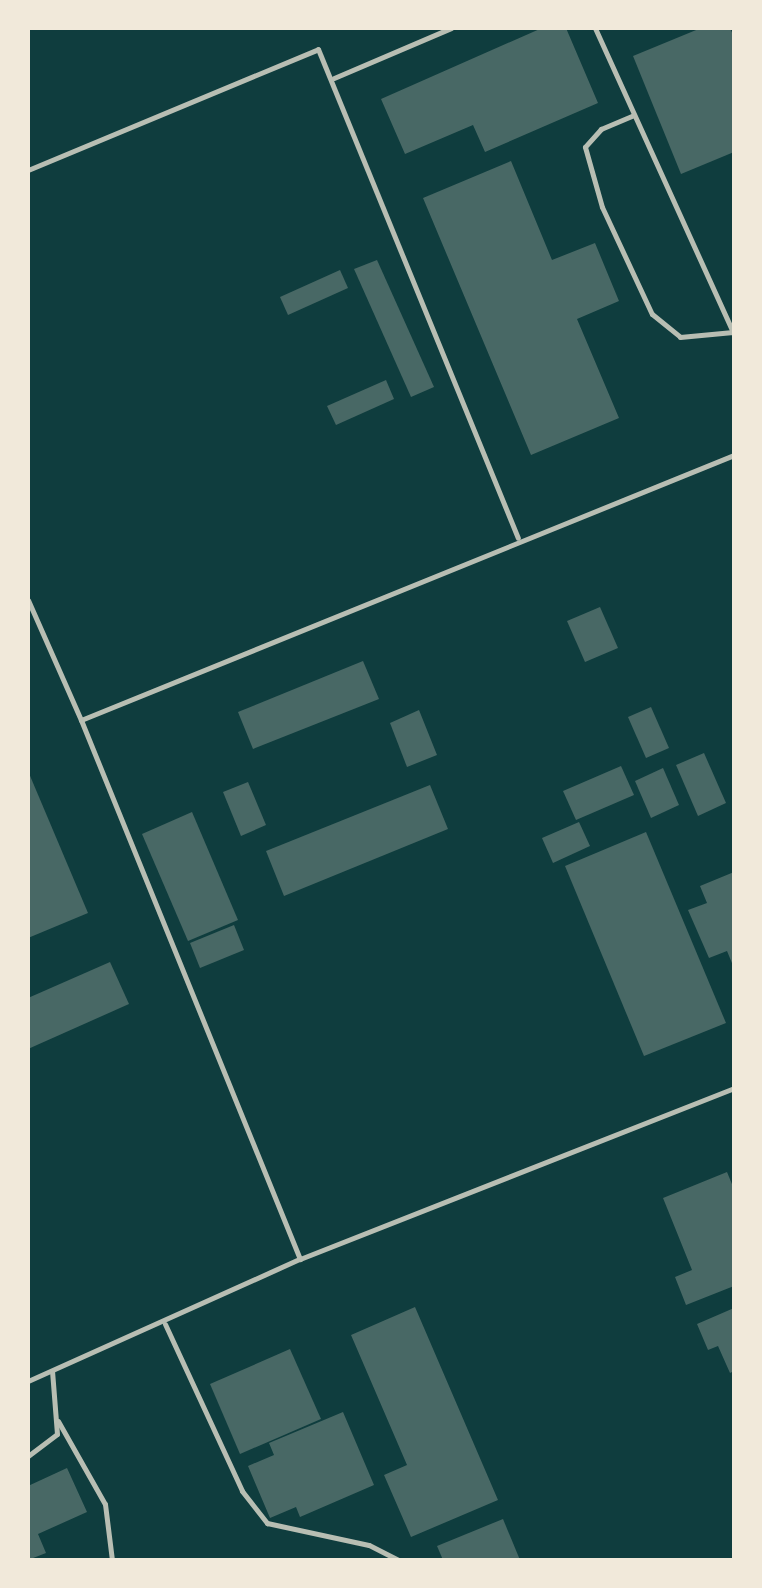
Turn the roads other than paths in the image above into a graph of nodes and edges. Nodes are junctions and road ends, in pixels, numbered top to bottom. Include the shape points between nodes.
1 (451, 28) edge
2 (595, 28) edge
3 (334, 78) junction
4 (634, 115) junction
5 (28, 170) edge
6 (733, 334) edge
7 (734, 455) edge
8 (518, 538) junction
9 (28, 600) edge
10 (80, 720) junction
11 (734, 1088) edge
12 (300, 1259) junction
13 (165, 1324) junction
14 (52, 1371) junction
15 (28, 1381) edge
16 (58, 1421) junction
17 (28, 1456) edge
18 (112, 1560) edge
19 (398, 1560) edge

1 - 3 lane
2 - 4 lane
3 - 5 lane via 318,48
3 - 8 lane
4 - 6 lane
4 - 6 lane via 601,129 585,147 602,207 652,314 680,337
7 - 8 lane
8 - 10 lane
9 - 10 lane
10 - 12 lane
11 - 12 lane
12 - 13 lane
13 - 14 lane
13 - 19 lane via 242,1491 267,1523 369,1545
14 - 15 lane
14 - 16 lane
16 - 17 lane via 51,1443
16 - 18 lane via 105,1504

